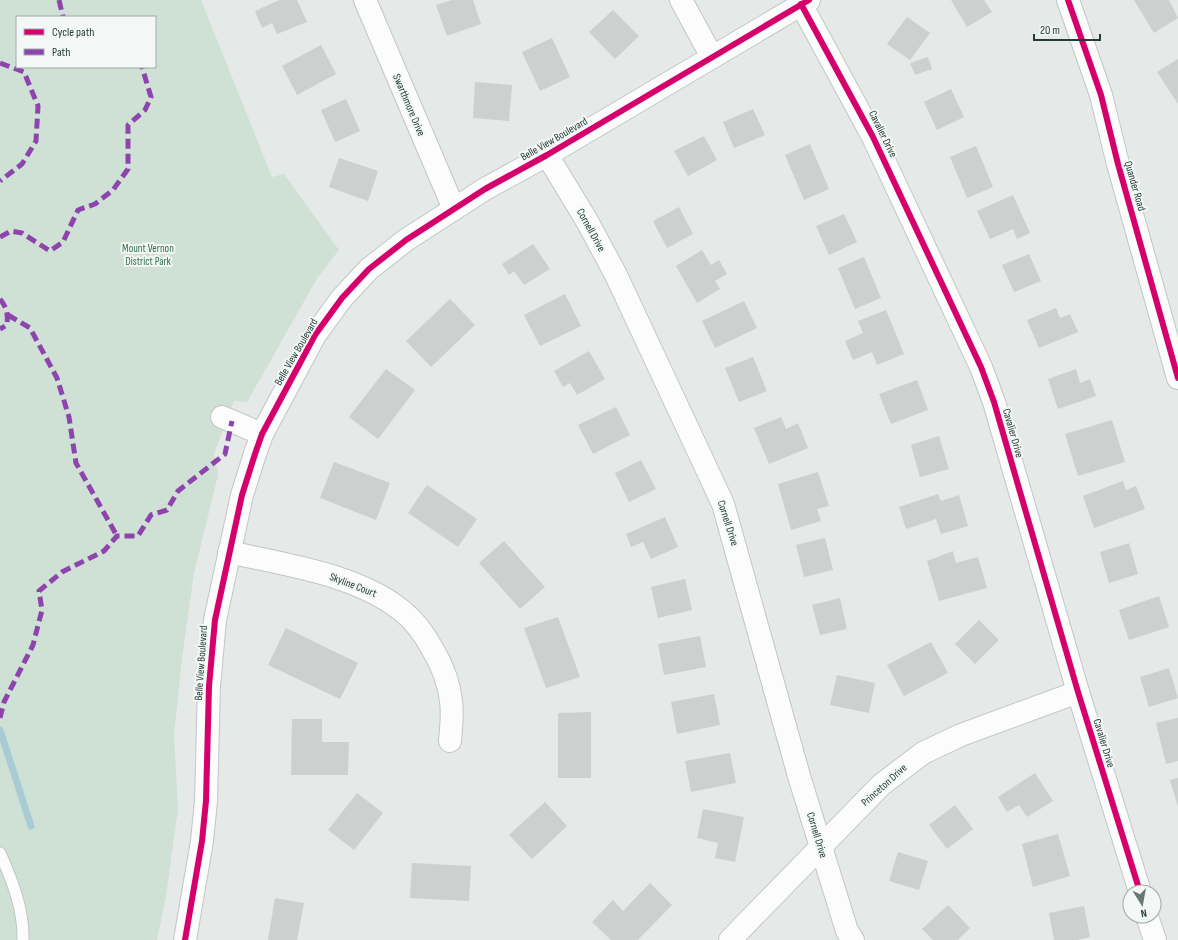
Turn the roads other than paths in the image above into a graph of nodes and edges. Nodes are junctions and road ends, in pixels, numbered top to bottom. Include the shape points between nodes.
1 (365, 0) edge
2 (681, 0) edge
3 (1068, 0) edge
4 (805, 2) edge
5 (712, 57) junction
6 (547, 155) junction
7 (454, 209) junction
8 (1177, 370) edge
9 (222, 417) dead end
10 (262, 434) junction
11 (229, 552) junction
12 (1078, 692) junction
13 (450, 741) dead end
14 (821, 847) junction
15 (0, 852) edge
16 (1138, 884) edge
17 (1150, 924) edge
18 (23, 940) edge
19 (185, 940) edge
20 (730, 940) edge
21 (853, 940) edge
22 (1155, 940) edge

1 - 7 street, Swarthmore Drive
2 - 5 street
3 - 8 street, Quander Road via 1101,95
4 - 5 street, Belle View Boulevard
4 - 12 street, Cavalier Drive via 873,137 981,367 994,402
5 - 6 street, Belle View Boulevard
6 - 7 street, Belle View Boulevard
6 - 14 street, Cornell Drive via 616,275 723,504
7 - 10 street, Belle View Boulevard via 406,240 369,269 342,298 315,335
9 - 10 street
10 - 11 street, Belle View Boulevard via 242,495
11 - 13 street, Skyline Court via 328,576 371,591 402,610 426,637 448,684 451,702
11 - 19 street, Belle View Boulevard via 211,652 206,801 202,841
12 - 14 street, Princeton Drive via 961,735 923,753 881,785
12 - 16 street, Cavalier Drive
14 - 20 street, Princeton Drive
14 - 21 street, Cornell Drive via 847,931
15 - 18 lane via 20,909
17 - 22 street

